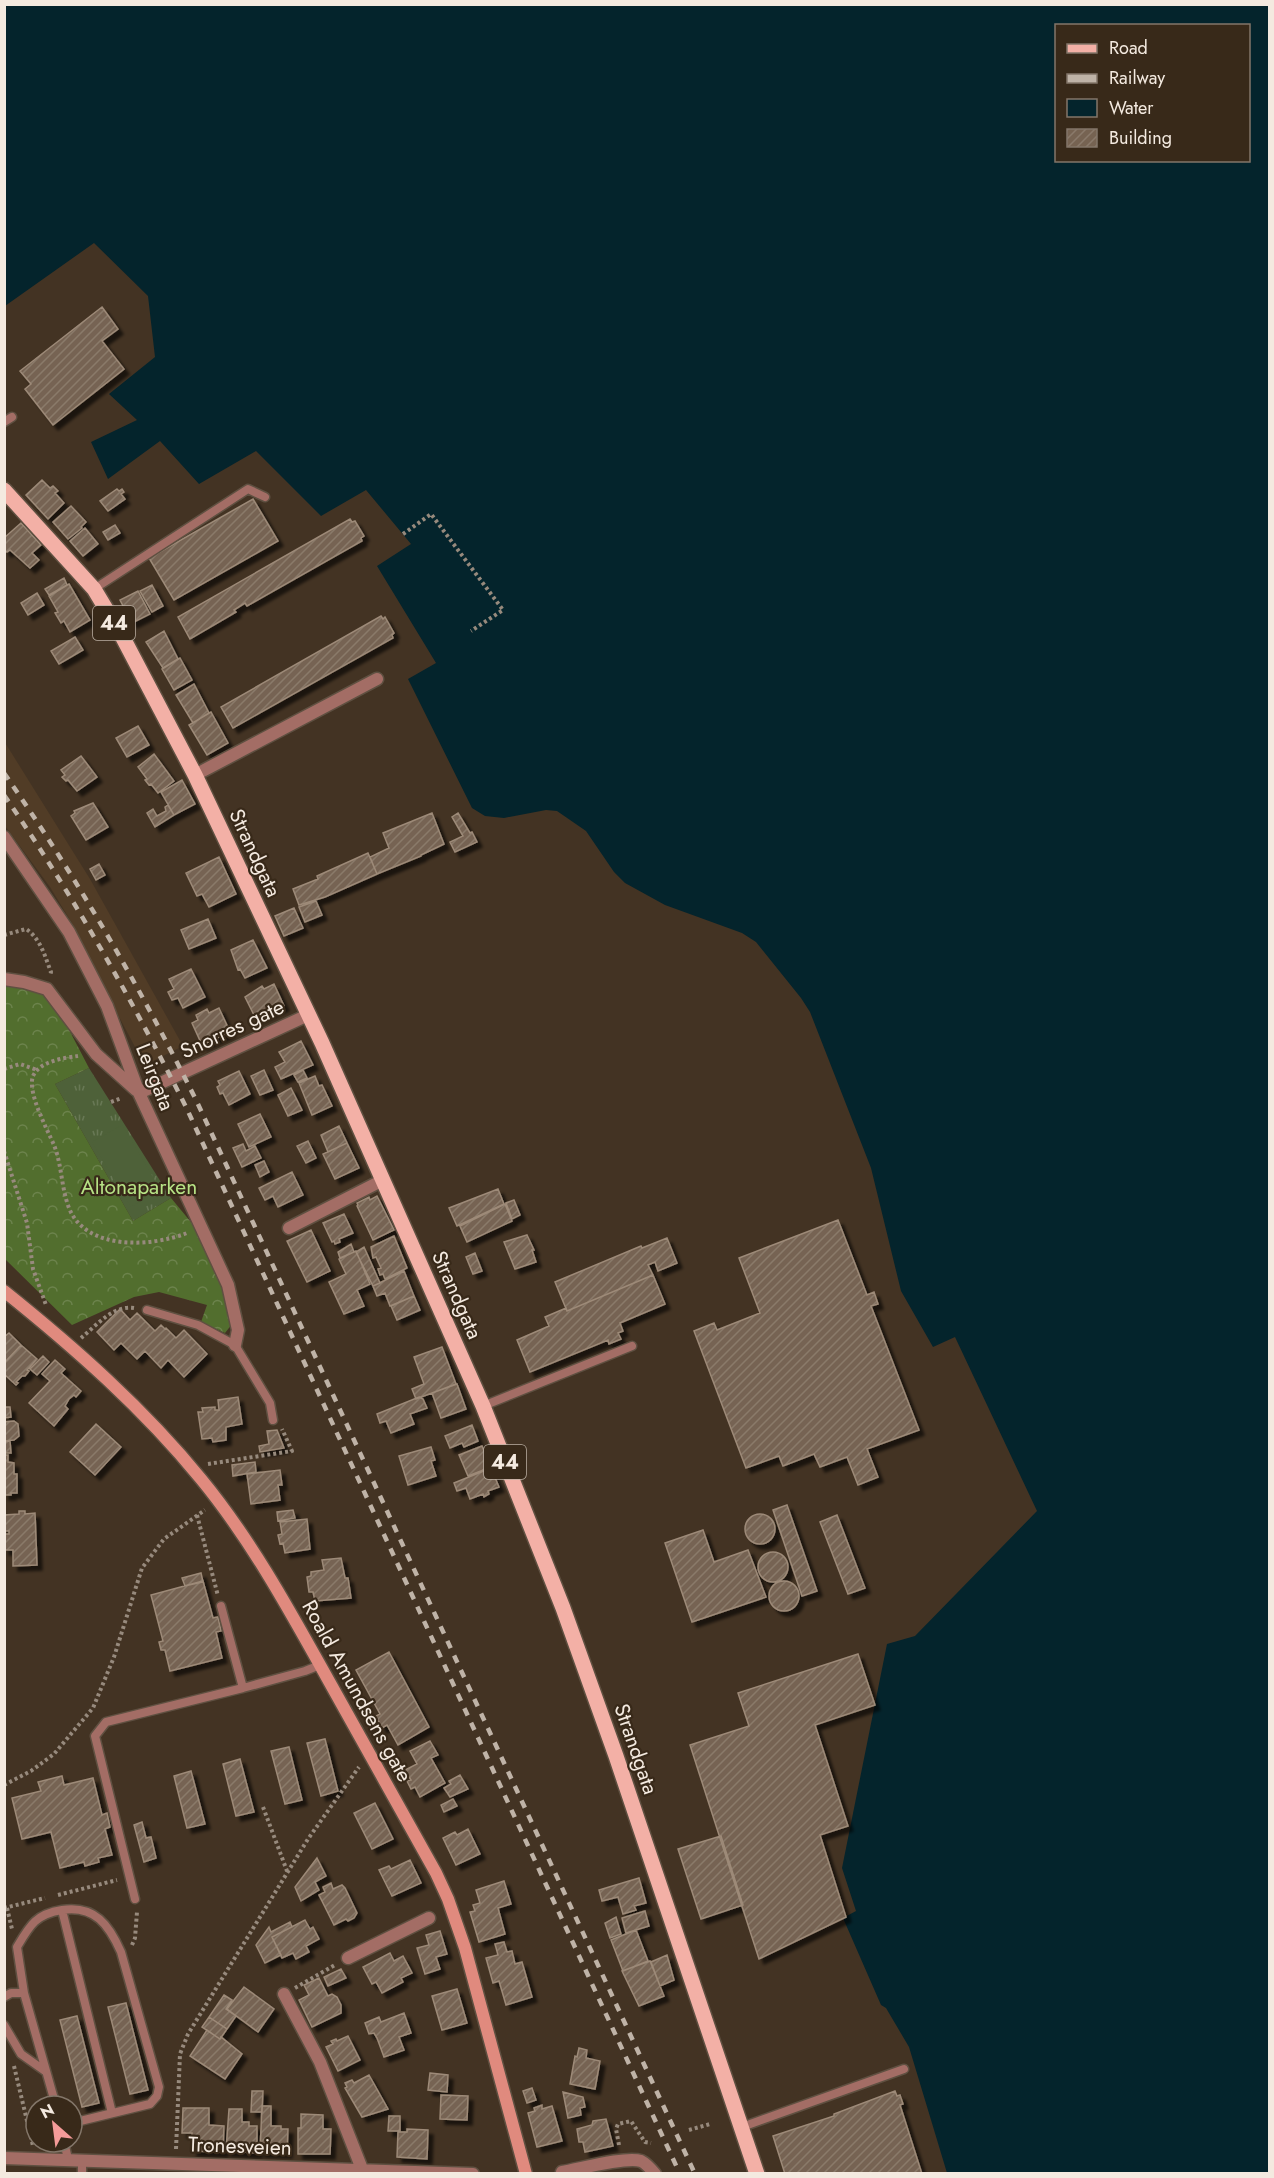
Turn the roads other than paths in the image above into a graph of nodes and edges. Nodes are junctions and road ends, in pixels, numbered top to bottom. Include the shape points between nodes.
1 (4, 490) edge
2 (266, 497) dead end
3 (93, 589) junction
4 (377, 679) dead end
5 (195, 775) junction
6 (4, 837) edge
7 (4, 980) edge
8 (308, 1015) junction
9 (139, 1093) junction
10 (383, 1180) junction
11 (289, 1228) dead end
12 (4, 1282) edge
13 (4, 1291) edge
14 (23, 1306) junction
15 (147, 1310) road end
16 (236, 1345) junction
17 (632, 1346) dead end
18 (483, 1406) junction
19 (273, 1420) dead end
20 (221, 1606) road end
21 (320, 1665) junction
22 (243, 1689) junction
23 (135, 1899) road end
24 (62, 1910) junction
25 (429, 1918) dead end
26 (348, 1958) road end
27 (24, 1992) junction
28 (284, 1994) road end
29 (4, 1997) edge
30 (4, 2025) edge
31 (904, 2069) dead end
32 (45, 2071) junction
33 (52, 2094) edge
34 (112, 2113) junction
35 (84, 2120) edge
36 (742, 2127) junction
37 (67, 2154) edge
38 (4, 2158) edge
39 (68, 2159) junction
40 (82, 2160) junction
41 (224, 2169) edge
42 (362, 2169) junction
43 (562, 2172) edge
44 (82, 2174) edge
45 (473, 2174) edge
46 (526, 2174) edge
47 (655, 2174) edge
48 (757, 2174) edge

1 - 3 main road, Strandgata / 44
2 - 3 lane via 248,489
3 - 5 main road, Strandgata / 44 via 127,644
4 - 5 street
5 - 8 main road, Strandgata / 44
6 - 9 street, Leirgata via 69,932 107,1006
7 - 9 street via 47,989 96,1054
8 - 9 street, Snorres gate
8 - 10 main road, Strandgata / 44
9 - 16 street, Leirgata via 228,1284 238,1330
10 - 11 street
10 - 18 main road, Strandgata / 44
12 - 14 street, Roald Amundsens gate
13 - 14 street, Roald Amundsens gate
14 - 21 street, Roald Amundsens gate via 99,1371 202,1480 271,1579
15 - 16 lane via 198,1325
16 - 19 lane via 270,1403
17 - 18 lane
18 - 36 main road, Strandgata / 44 via 563,1608
20 - 22 lane
21 - 22 lane
21 - 46 street, Roald Amundsens gate via 448,1899
22 - 23 lane via 106,1722 95,1736
24 - 27 lane via 40,1916 17,1947
24 - 34 lane
24 - 34 lane via 75,1908 95,1916 112,1933 121,1952 159,2087 150,2104
25 - 26 street
27 - 29 lane
27 - 32 lane
28 - 42 street via 320,2062
30 - 32 lane via 21,2054
31 - 36 lane
32 - 33 lane
34 - 35 lane
36 - 48 main road, Strandgata / 44
37 - 39 lane
38 - 39 street, Tronesveien
39 - 40 street, Tronesveien
40 - 41 street, Tronesveien
40 - 44 lane
41 - 42 street, Tronesveien
42 - 45 street, Tronesveien
43 - 47 street via 638,2160

